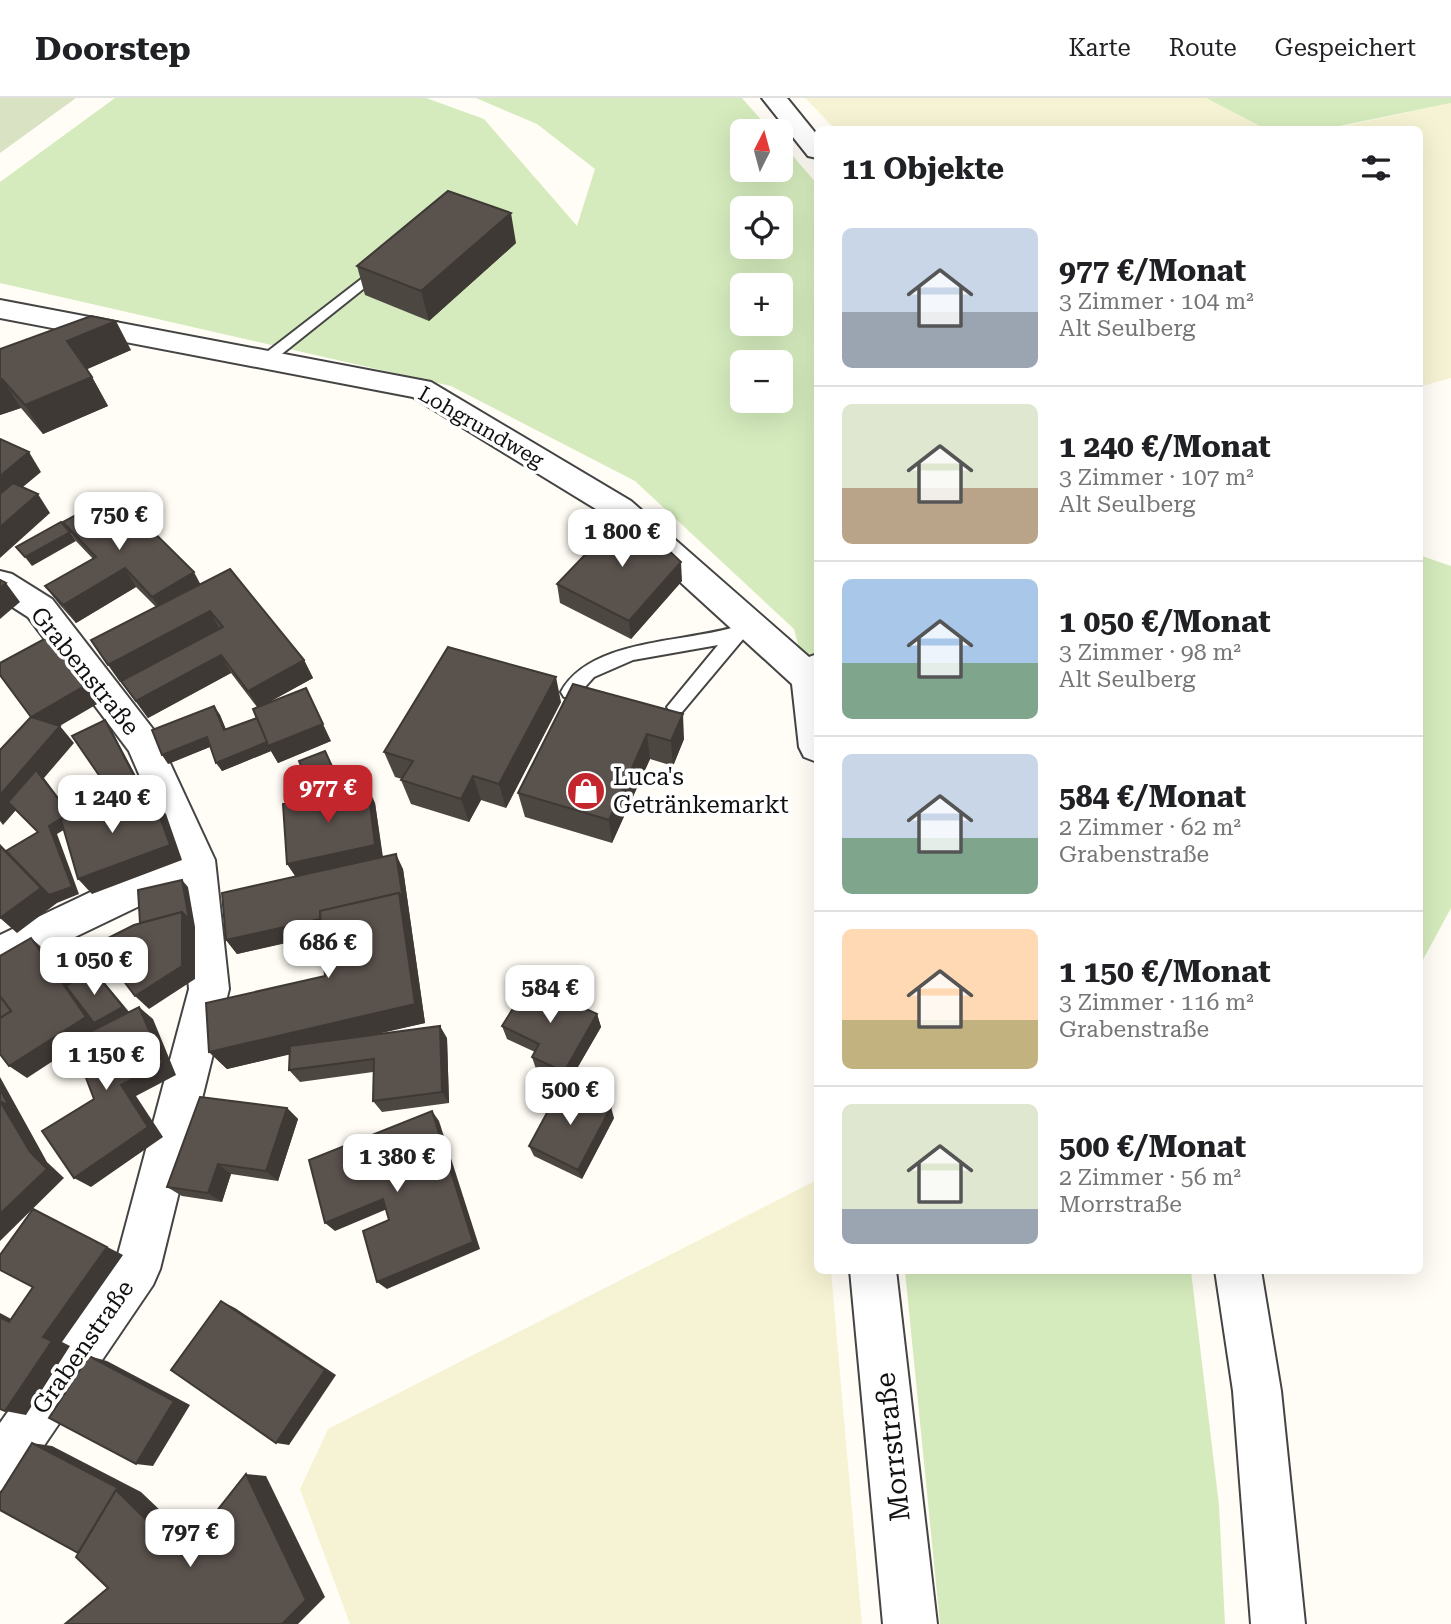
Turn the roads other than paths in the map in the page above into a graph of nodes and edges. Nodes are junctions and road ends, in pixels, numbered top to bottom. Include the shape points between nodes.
1 (774, 98) edge
2 (814, 146) edge
3 (398, 254) edge
4 (0, 309) edge
5 (268, 358) junction
6 (0, 583) edge
7 (742, 631) junction
8 (813, 673) edge
9 (570, 692) edge
10 (814, 692) edge
11 (676, 707) dead end
12 (196, 860) junction
13 (0, 955) edge
14 (873, 1274) edge
15 (1239, 1274) edge
16 (0, 1466) edge
17 (910, 1624) edge
18 (1278, 1624) edge

1 - 2 street
3 - 5 lane
4 - 5 street, Lohgrundweg
5 - 7 street, Lohgrundweg via 421,389 620,509
6 - 12 street, Grabenstraße via 40,608 143,743
7 - 8 street, Lohgrundweg
7 - 9 lane via 629,654 589,672
7 - 11 lane
8 - 10 street
12 - 13 street
12 - 16 street, Grabenstraße via 209,989 137,1269
14 - 17 street, Morrstraße
15 - 18 street via 1257,1391

